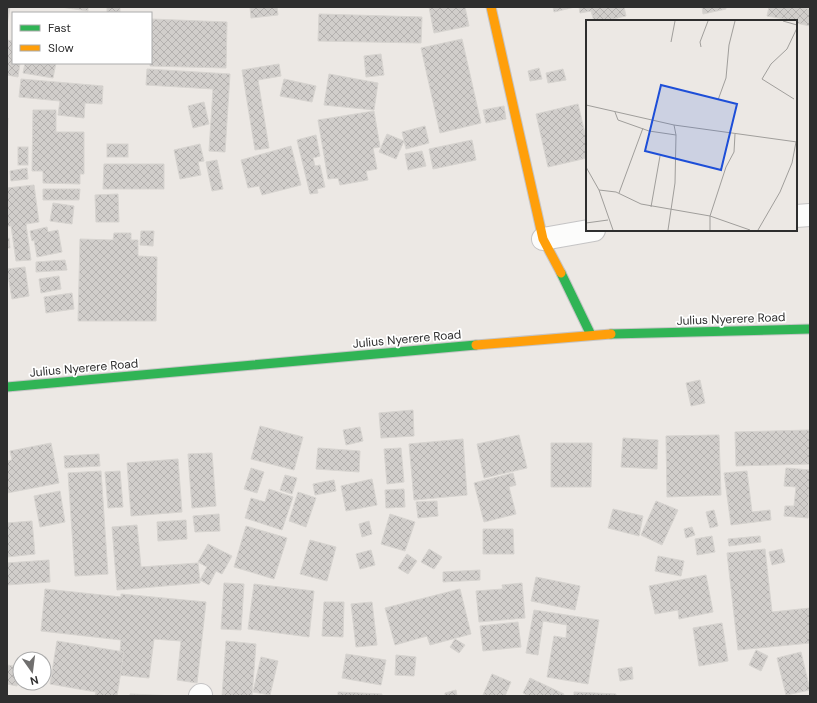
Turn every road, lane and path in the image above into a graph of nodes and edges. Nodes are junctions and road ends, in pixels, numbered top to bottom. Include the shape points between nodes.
1 (491, 7) edge
2 (810, 215) edge
3 (797, 216) edge
4 (588, 231) edge
5 (543, 239) junction
6 (810, 329) edge
7 (591, 336) junction
8 (7, 387) edge

1 - 5 main road
2 - 3 street
4 - 5 street
5 - 7 main road via 574,297
6 - 7 main road, Julius Nyerere Road
7 - 8 main road, Julius Nyerere Road

